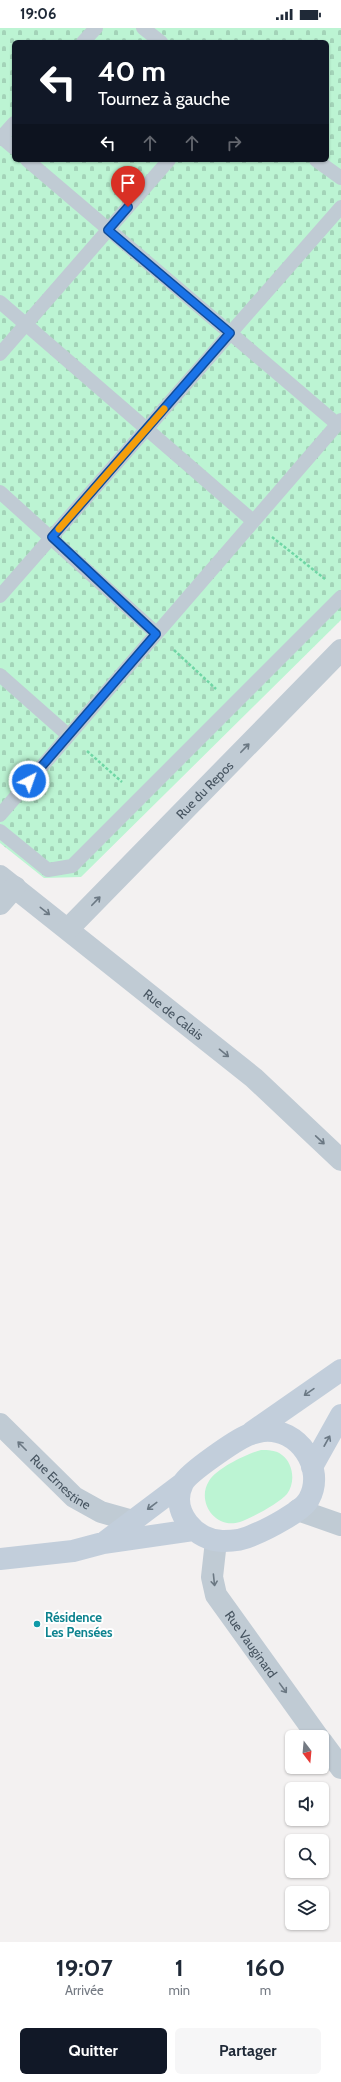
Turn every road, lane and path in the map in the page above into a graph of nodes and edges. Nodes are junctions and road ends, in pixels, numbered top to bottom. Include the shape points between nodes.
1 (96, 28) edge
2 (143, 28) edge
3 (86, 40) edge
4 (158, 40) edge
5 (12, 125) edge
6 (0, 138) edge
7 (12, 147) edge
8 (29, 162) edge
9 (167, 162) edge
10 (319, 162) edge
11 (341, 178) edge
12 (341, 206) edge
13 (108, 230) junction
14 (0, 302) edge
15 (26, 325) junction
16 (230, 333) junction
17 (0, 354) edge
18 (339, 422) edge
19 (147, 428) junction
20 (0, 492) edge
21 (253, 521) junction
22 (52, 537) junction
23 (329, 583) dead end
24 (0, 596) edge
25 (341, 598) edge
26 (156, 634) junction
27 (341, 650) edge
28 (0, 675) edge
29 (233, 705) junction
30 (68, 735) junction
31 (140, 798) junction
32 (0, 815) edge
33 (0, 831) edge
34 (7, 881) edge
35 (0, 904) edge
36 (68, 929) junction
37 (339, 1155) edge
38 (341, 1370) edge
39 (341, 1415) edge
40 (0, 1424) edge
41 (248, 1435) junction
42 (312, 1467) junction
43 (183, 1483) junction
44 (298, 1510) junction
45 (133, 1521) junction
46 (341, 1525) edge
47 (193, 1530) junction
48 (216, 1541) junction
49 (103, 1543) junction
50 (0, 1559) edge
51 (313, 1730) edge
52 (329, 1752) edge
53 (341, 1768) edge

1 - 3 lane
2 - 4 lane
5 - 6 lane
6 - 7 lane
8 - 13 lane
9 - 13 lane
10 - 11 lane
12 - 16 lane
13 - 15 lane
13 - 16 lane
14 - 15 lane
15 - 17 lane
15 - 19 lane
16 - 18 lane
16 - 19 lane
18 - 21 lane
19 - 21 lane
19 - 22 lane
20 - 22 lane
21 - 23 path
21 - 26 lane
22 - 24 lane
22 - 26 lane
25 - 29 lane
26 - 29 path
26 - 30 lane
36 -> 27 street, Rue du Repos
28 - 30 lane
29 - 31 lane
30 - 31 path
30 - 32 lane
31 - 33 lane via 72,866 48,870
34 - 35 street
34 -> 36 street, Rue de Calais
36 -> 37 street, Rue de Calais via 254,1078
38 -> 41 main road
42 -> 39 main road
45 -> 40 street, Rue Ernestine via 101,1512 74,1497
41 - 42 main road via 269,1430 287,1434 304,1449
41 - 43 main road via 191,1473
42 - 44 main road via 313,1488 306,1503
43 -> 45 main road
43 - 47 main road via 180,1494 181,1507 186,1522
44 - 46 street
44 - 48 main road via 253,1535 236,1540
45 - 49 main road
47 - 48 main road via 200,1536
47 - 49 main road
48 -> 51 street, Rue Vauginard via 212,1577 216,1595
49 - 50 main road via 73,1551
52 - 53 street

